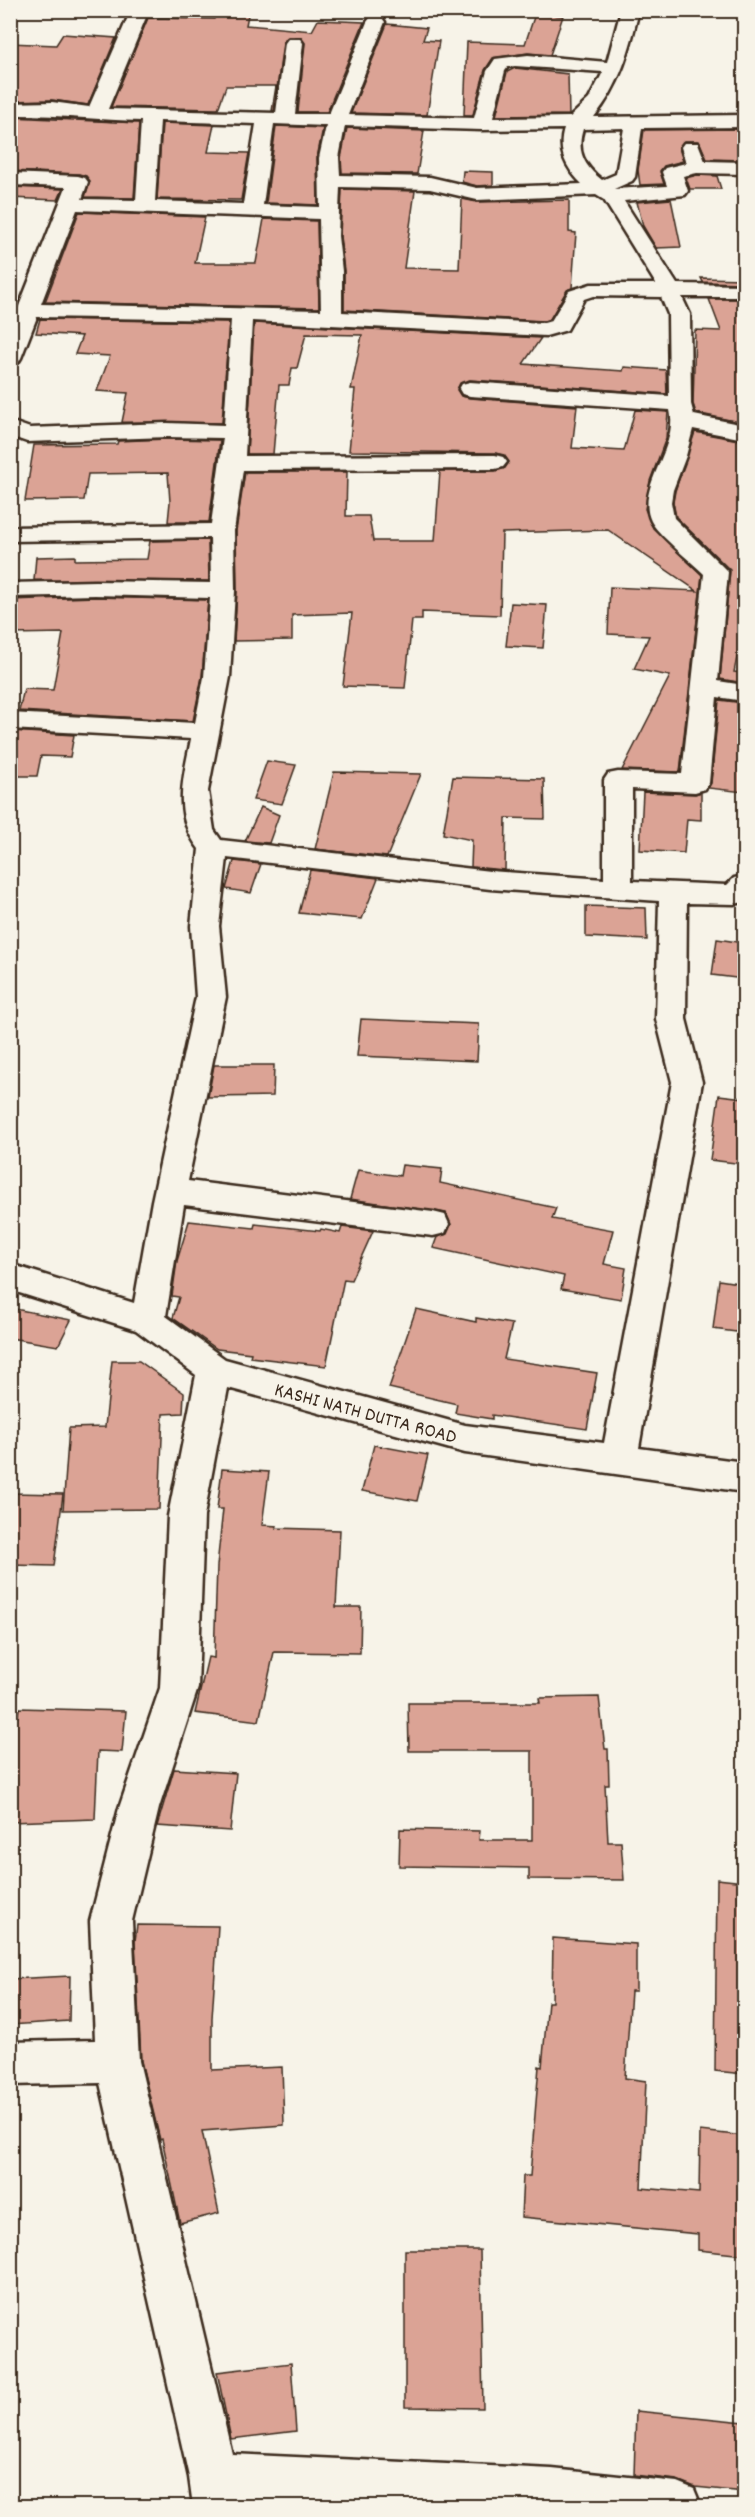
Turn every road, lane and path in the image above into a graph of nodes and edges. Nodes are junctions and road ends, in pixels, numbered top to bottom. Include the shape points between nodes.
1 (140, 10) edge
2 (630, 10) edge
3 (376, 22) dead end
4 (294, 43) dead end
5 (614, 68) junction
6 (10, 109) edge
7 (96, 114) junction
8 (151, 117) junction
9 (275, 118) junction
10 (337, 119) junction
11 (744, 121) edge
12 (634, 122) junction
13 (683, 122) junction
14 (575, 123) junction
15 (482, 124) junction
16 (697, 167) junction
17 (744, 168) edge
18 (10, 179) edge
19 (330, 181) junction
20 (605, 192) junction
21 (68, 204) junction
22 (145, 207) junction
23 (252, 211) junction
24 (330, 213) junction
25 (669, 290) junction
26 (744, 291) edge
27 (28, 310) junction
28 (242, 316) junction
29 (331, 317) junction
30 (10, 358) edge
31 (470, 389) dead end
32 (682, 412) junction
33 (10, 428) edge
34 (236, 432) junction
35 (744, 432) edge
36 (495, 462) dead end
37 (233, 463) junction
38 (222, 531) junction
39 (10, 534) edge
40 (10, 590) edge
41 (223, 591) junction
42 (703, 687) junction
43 (744, 693) edge
44 (10, 721) edge
45 (206, 732) junction
46 (213, 848) junction
47 (744, 885) edge
48 (618, 889) junction
49 (673, 892) junction
50 (170, 1191) junction
51 (433, 1224) dead end
52 (10, 1277) edge
53 (148, 1321) junction
54 (214, 1370) junction
55 (619, 1460) junction
56 (744, 1477) edge
57 (117, 2061) junction
58 (10, 2064) edge
59 (215, 2492) edge
60 (677, 2506) edge

1 - 7 street
2 - 5 street
3 - 10 street
4 - 9 street
5 - 14 street via 585,117
5 - 15 street via 529,60 505,62 496,71
6 - 7 street via 52,108
7 - 8 street
8 - 9 street
8 - 22 street
9 - 10 street
9 - 23 street
10 - 15 street
10 - 19 street via 329,158
11 - 13 street
12 - 13 street
12 - 14 street
12 - 20 street via 625,177
13 - 16 street
14 - 15 street
14 - 20 street via 571,154 577,166
16 - 17 street
16 - 20 street via 672,172 678,191
18 - 21 street via 78,182
19 - 20 street via 430,183 477,194
19 - 24 street
20 - 25 street via 640,240
21 - 22 street
21 - 27 street
22 - 23 street
23 - 24 street
24 - 29 street
25 - 26 street
25 - 29 street via 605,288 582,292 572,299 559,325 546,330
25 - 32 street via 679,314
27 - 28 street
27 - 30 street
28 - 29 street
28 - 34 street
31 - 32 street
32 - 35 street
32 - 42 street via 675,456 659,502 662,520 716,572
33 - 34 street via 27,435
34 - 37 street
36 - 37 street
37 - 38 street
38 - 39 street
38 - 41 street
40 - 41 street
41 - 45 street via 217,677
42 - 43 street
42 - 48 street via 695,783 618,780
44 - 45 street
45 - 46 street via 194,791 200,831
46 - 48 street via 490,880
46 - 50 street via 205,926 211,997
47 - 49 street via 734,895
48 - 49 street
49 - 55 street via 671,1019 687,1082
50 - 51 street
50 - 53 street
52 - 53 street, KASHI NATH DUTTA ROAD
53 - 54 street, KASHI NATH DUTTA ROAD
54 - 55 street, KASHI NATH DUTTA ROAD via 465,1439
54 - 57 street via 186,1516 179,1688 139,1808 111,1921
55 - 56 street, KASHI NATH DUTTA ROAD
57 - 58 street
57 - 59 street
59 - 60 street via 552,2493

